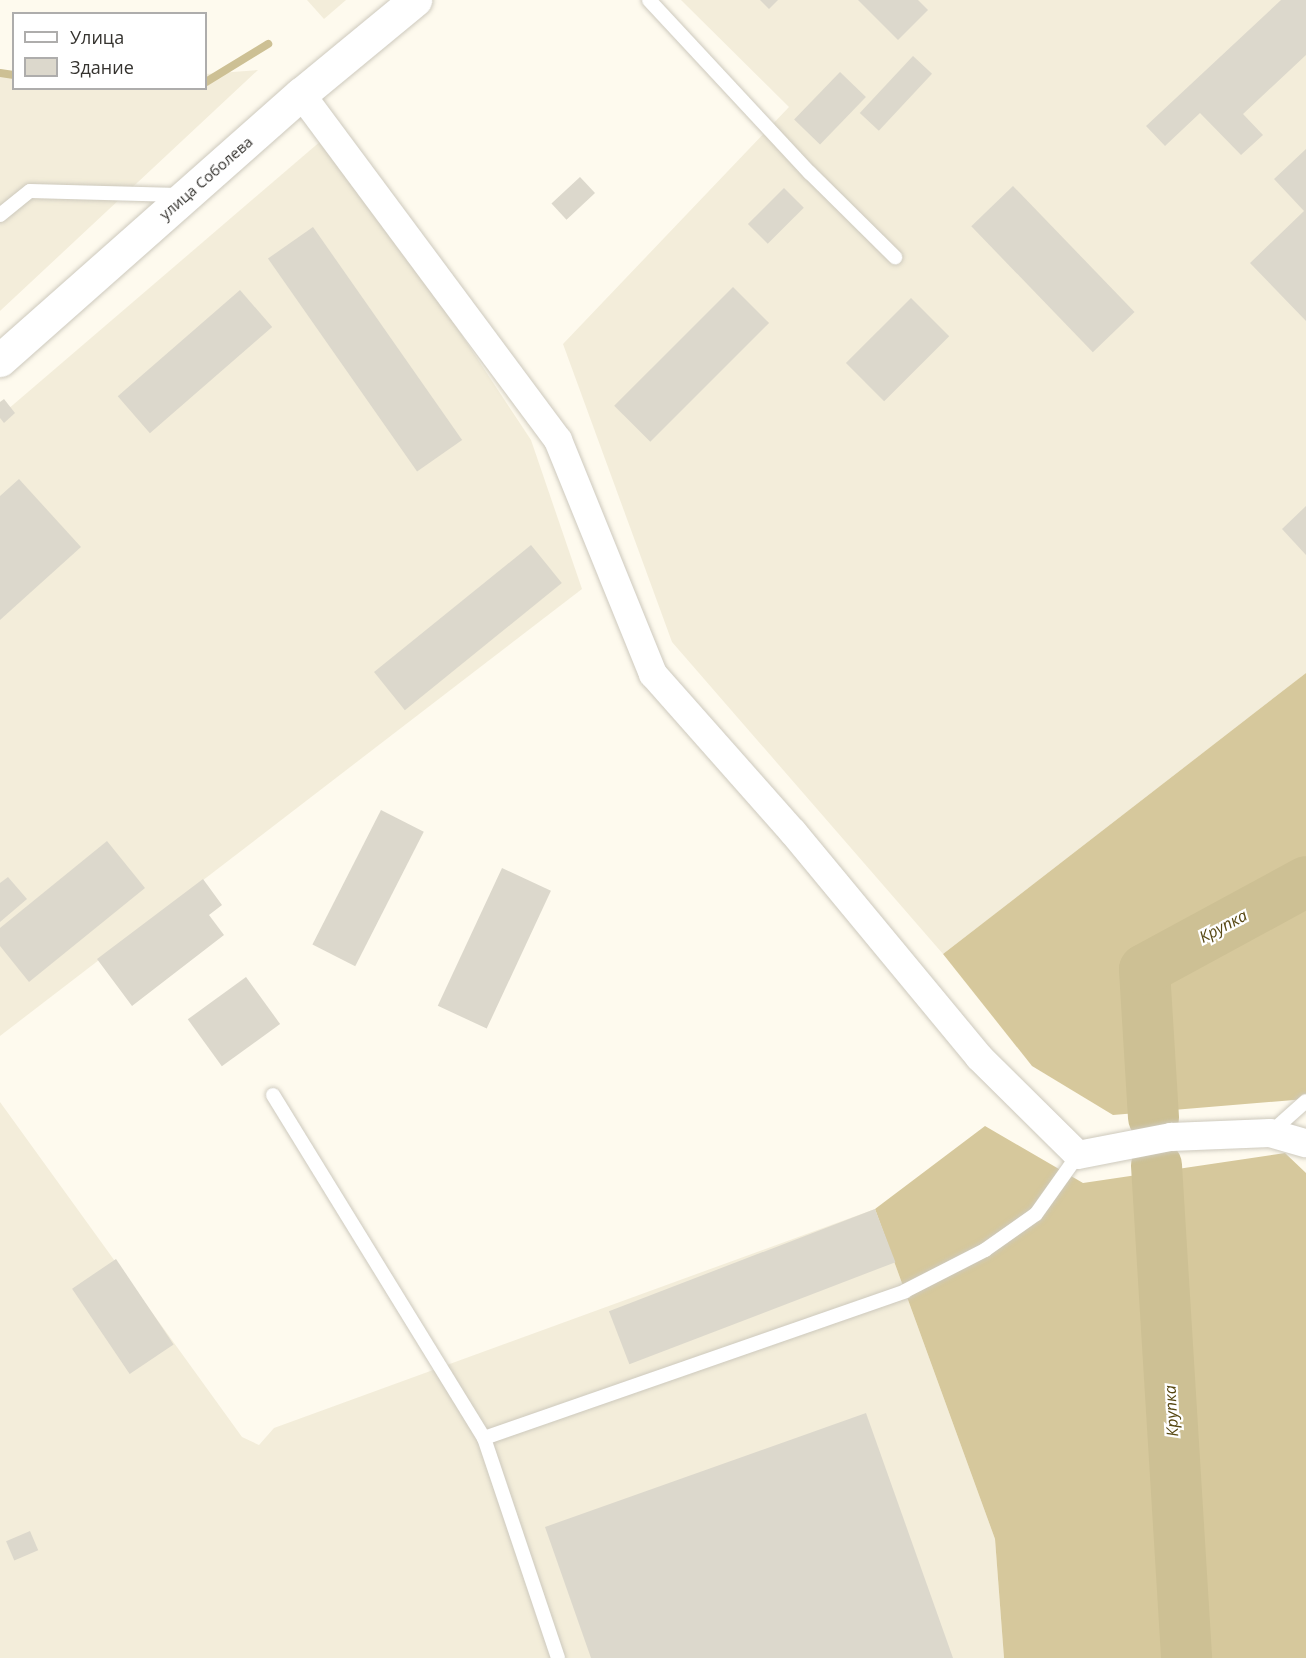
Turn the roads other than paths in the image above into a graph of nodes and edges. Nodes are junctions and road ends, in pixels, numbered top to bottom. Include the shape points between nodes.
1 (415, 0) edge
2 (649, 0) edge
3 (301, 94) junction
4 (187, 195) junction
5 (0, 215) edge
6 (895, 257) dead end
7 (0, 360) edge
8 (273, 1095) dead end
9 (1306, 1101) edge
10 (1270, 1133) junction
11 (1306, 1143) edge
12 (1078, 1155) junction
13 (483, 1438) junction
14 (558, 1658) edge

1 - 3 street, улица Соболева
2 - 6 lane via 810,173
3 - 4 street, улица Соболева
3 - 12 street via 558,440 653,674 793,832 979,1057
4 - 5 lane via 30,191
4 - 7 street, улица Соболева
8 - 13 lane
9 - 10 lane
10 - 11 street
10 - 12 street via 1171,1137
12 - 13 lane via 1036,1214 985,1250 905,1291
13 - 14 lane

